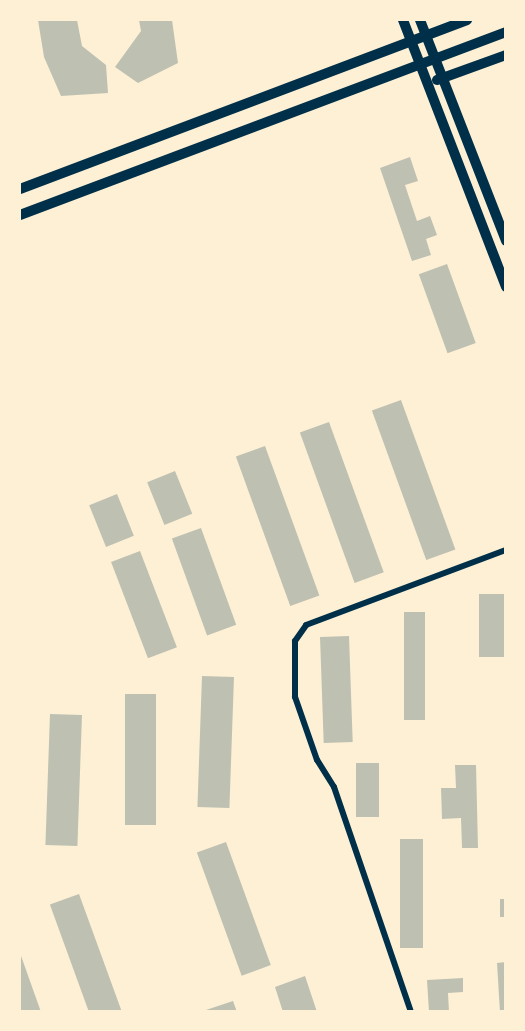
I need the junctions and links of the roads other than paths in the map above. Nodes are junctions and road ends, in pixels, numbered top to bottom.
1 (406, 20) edge
2 (420, 20) edge
3 (467, 20) edge
4 (506, 32) edge
5 (426, 36) junction
6 (412, 42) junction
7 (506, 55) edge
8 (435, 59) junction
9 (421, 64) junction
10 (442, 78) junction
11 (428, 83) junction
12 (20, 189) edge
13 (20, 214) edge
14 (506, 241) edge
15 (506, 287) edge
16 (506, 550) edge
17 (411, 1011) edge

1 - 6 main road
2 - 5 main road
3 - 5 main road
4 - 8 main road
5 - 6 main road
5 - 8 main road
6 - 9 main road
6 - 12 main road
7 - 10 main road
8 - 9 main road
8 - 10 main road
9 - 11 main road
9 - 13 main road
10 - 11 main road
10 - 14 main road
11 - 15 main road
16 - 17 street

